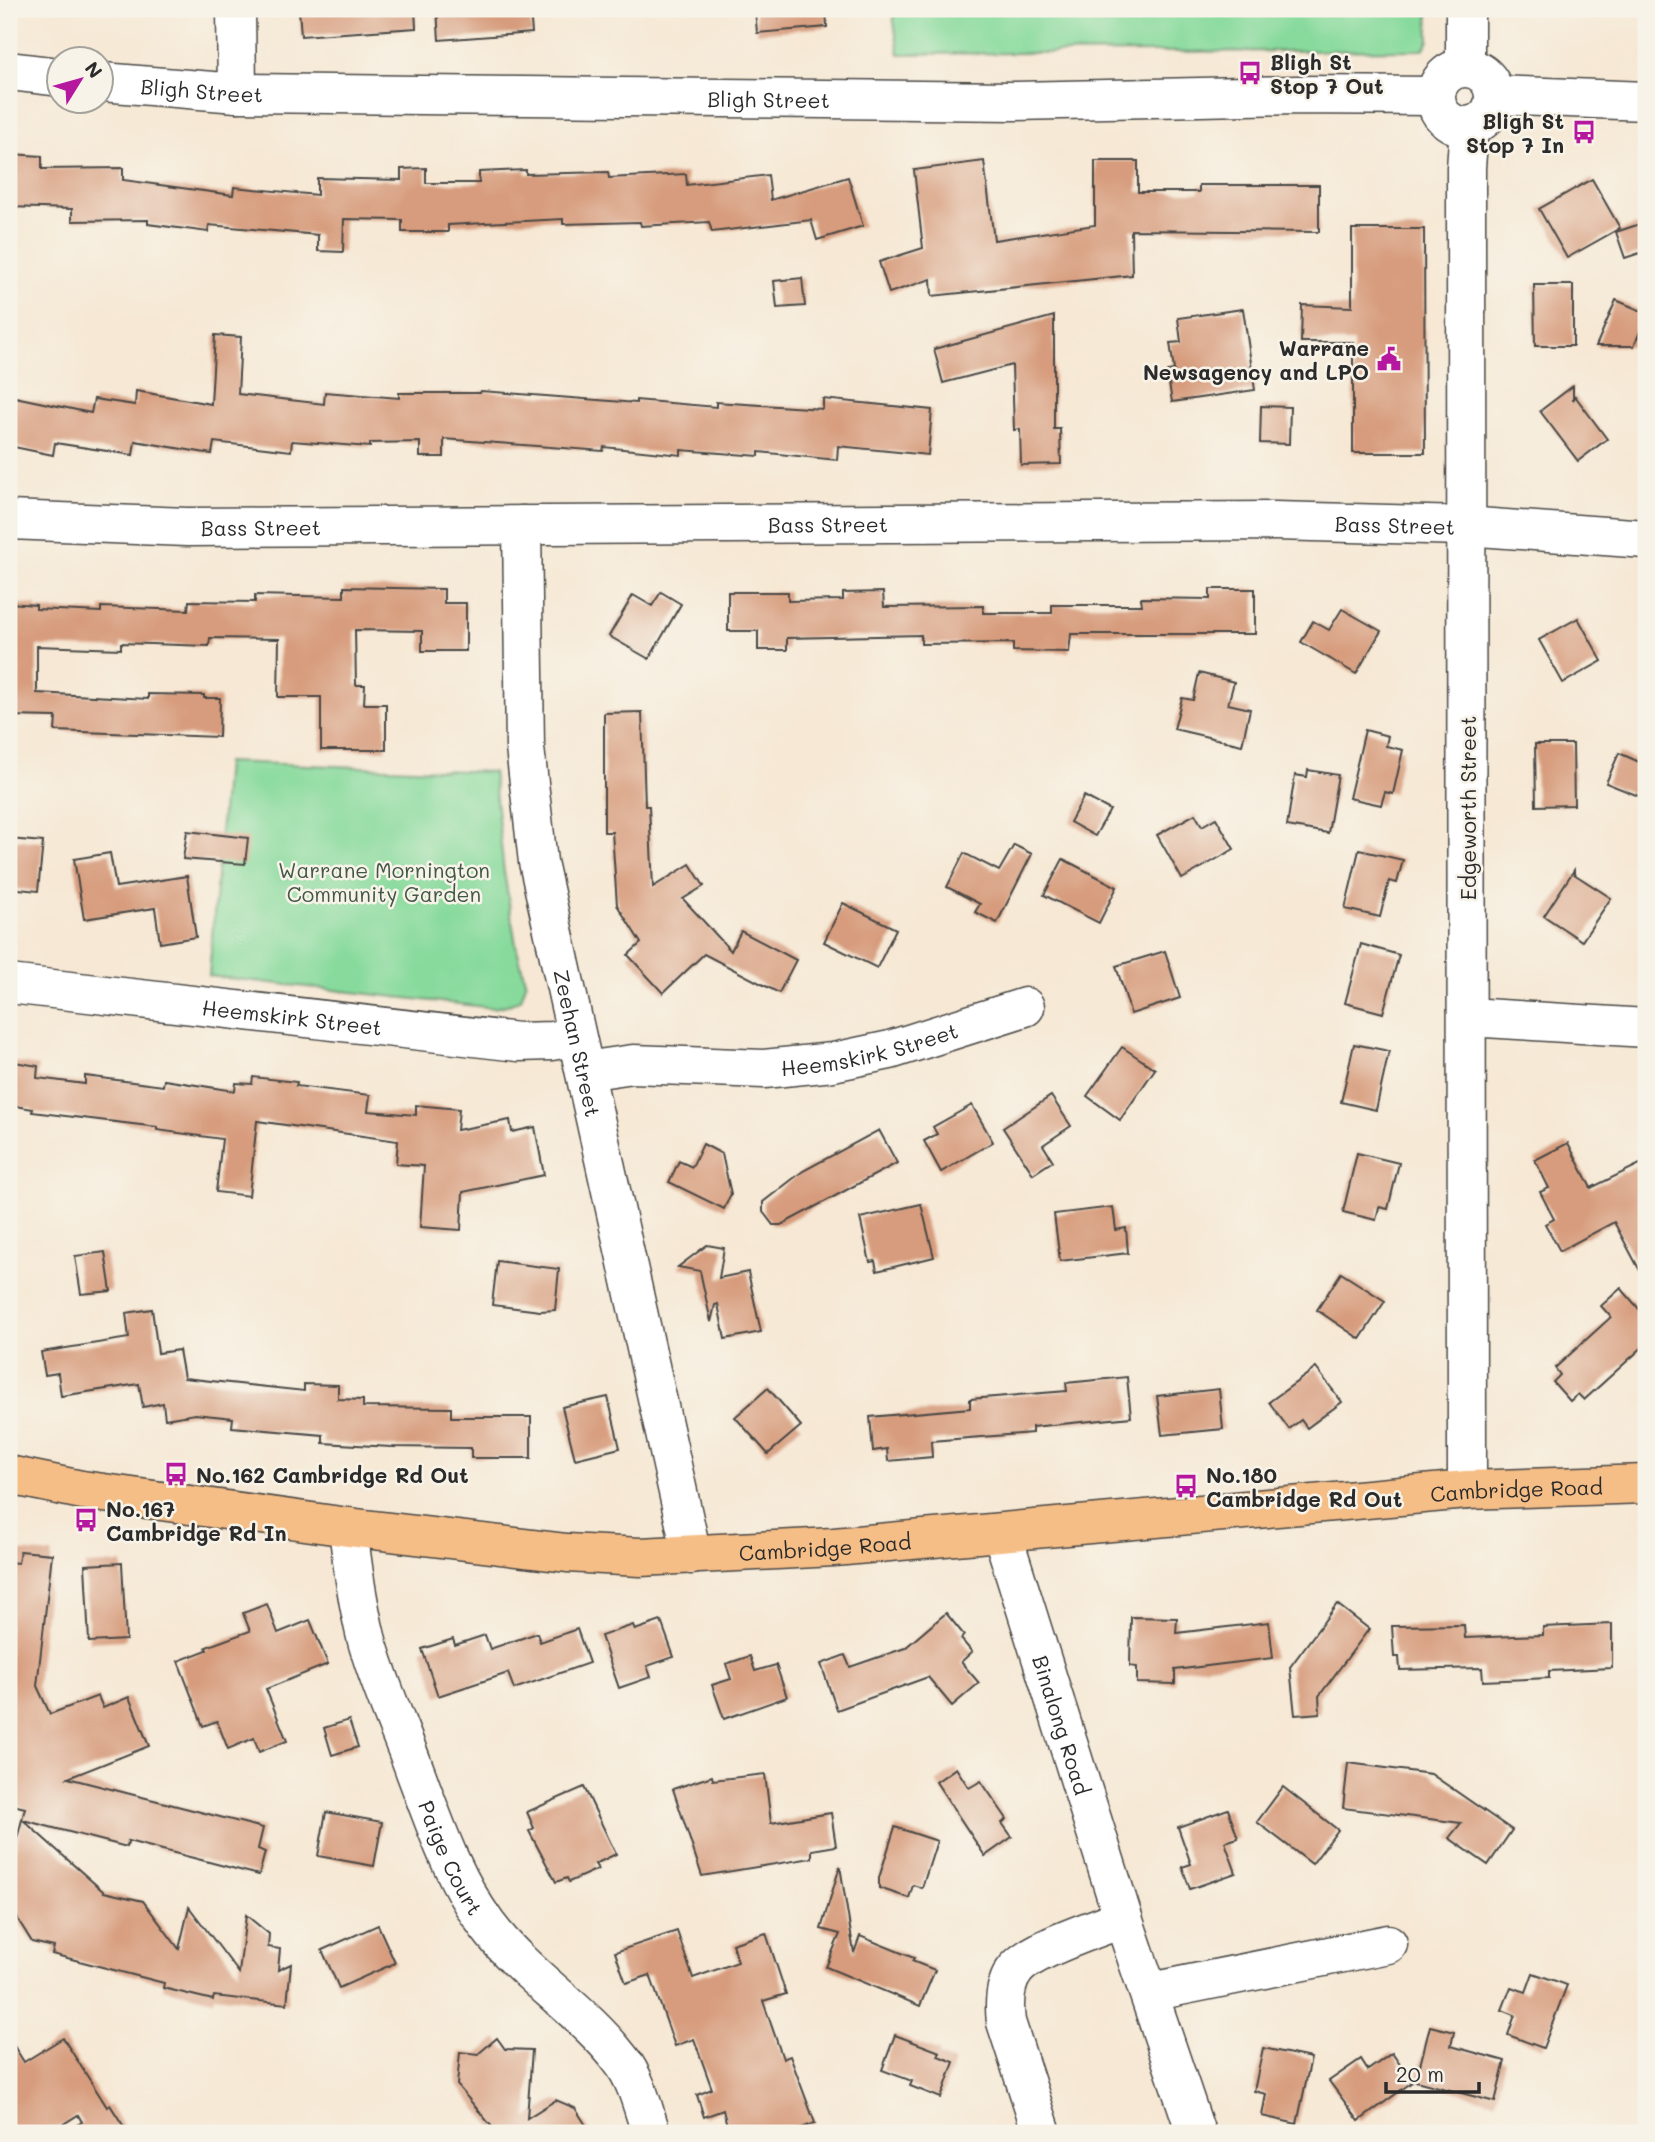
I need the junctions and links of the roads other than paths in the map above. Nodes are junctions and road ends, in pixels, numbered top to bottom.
1 (236, 9) edge
2 (1465, 9) edge
3 (1465, 67) junction
4 (9, 71) edge
5 (46, 75) edge
6 (116, 83) edge
7 (237, 93) junction
8 (1494, 94) junction
9 (1435, 96) junction
10 (1646, 101) edge
11 (1469, 127) junction
12 (9, 520) edge
13 (522, 525) junction
14 (1465, 526) junction
15 (1646, 539) edge
16 (9, 984) edge
17 (1025, 1007) dead end
18 (1468, 1017) junction
19 (1646, 1028) edge
20 (581, 1053) junction
21 (9, 1475) edge
22 (1646, 1484) edge
23 (1466, 1490) junction
24 (348, 1527) junction
25 (1002, 1533) junction
26 (692, 1555) junction
27 (1123, 1918) junction
28 (1388, 1944) dead end
29 (1150, 1992) junction
30 (651, 2133) edge
31 (1042, 2133) edge
32 (1196, 2133) edge

1 - 7 street
2 - 3 street
3 - 8 street
3 - 9 street
4 - 5 street
6 - 7 street, Bligh Street
7 - 9 street, Bligh Street
8 - 10 street
8 - 11 street
9 - 11 street
11 - 14 street, Edgeworth Street
12 - 13 street, Bass Street
13 - 14 street, Bass Street
13 - 20 street, Zeehan Street
14 - 15 street, Bass Street
14 - 18 street, Edgeworth Street
16 - 20 street, Heemskirk Street
17 - 20 street, Heemskirk Street
18 - 19 street
18 - 23 street, Edgeworth Street
20 - 26 street, Zeehan Street
21 - 24 main road, Cambridge Road
22 - 23 main road, Cambridge Road
23 - 25 main road, Cambridge Road
24 - 26 main road, Cambridge Road
24 - 30 street, Paige Court
25 - 26 main road, Cambridge Road
25 - 27 street, Binalong Road
27 - 29 street, Binalong Road
27 - 31 street
28 - 29 street
29 - 32 street, Binalong Road

